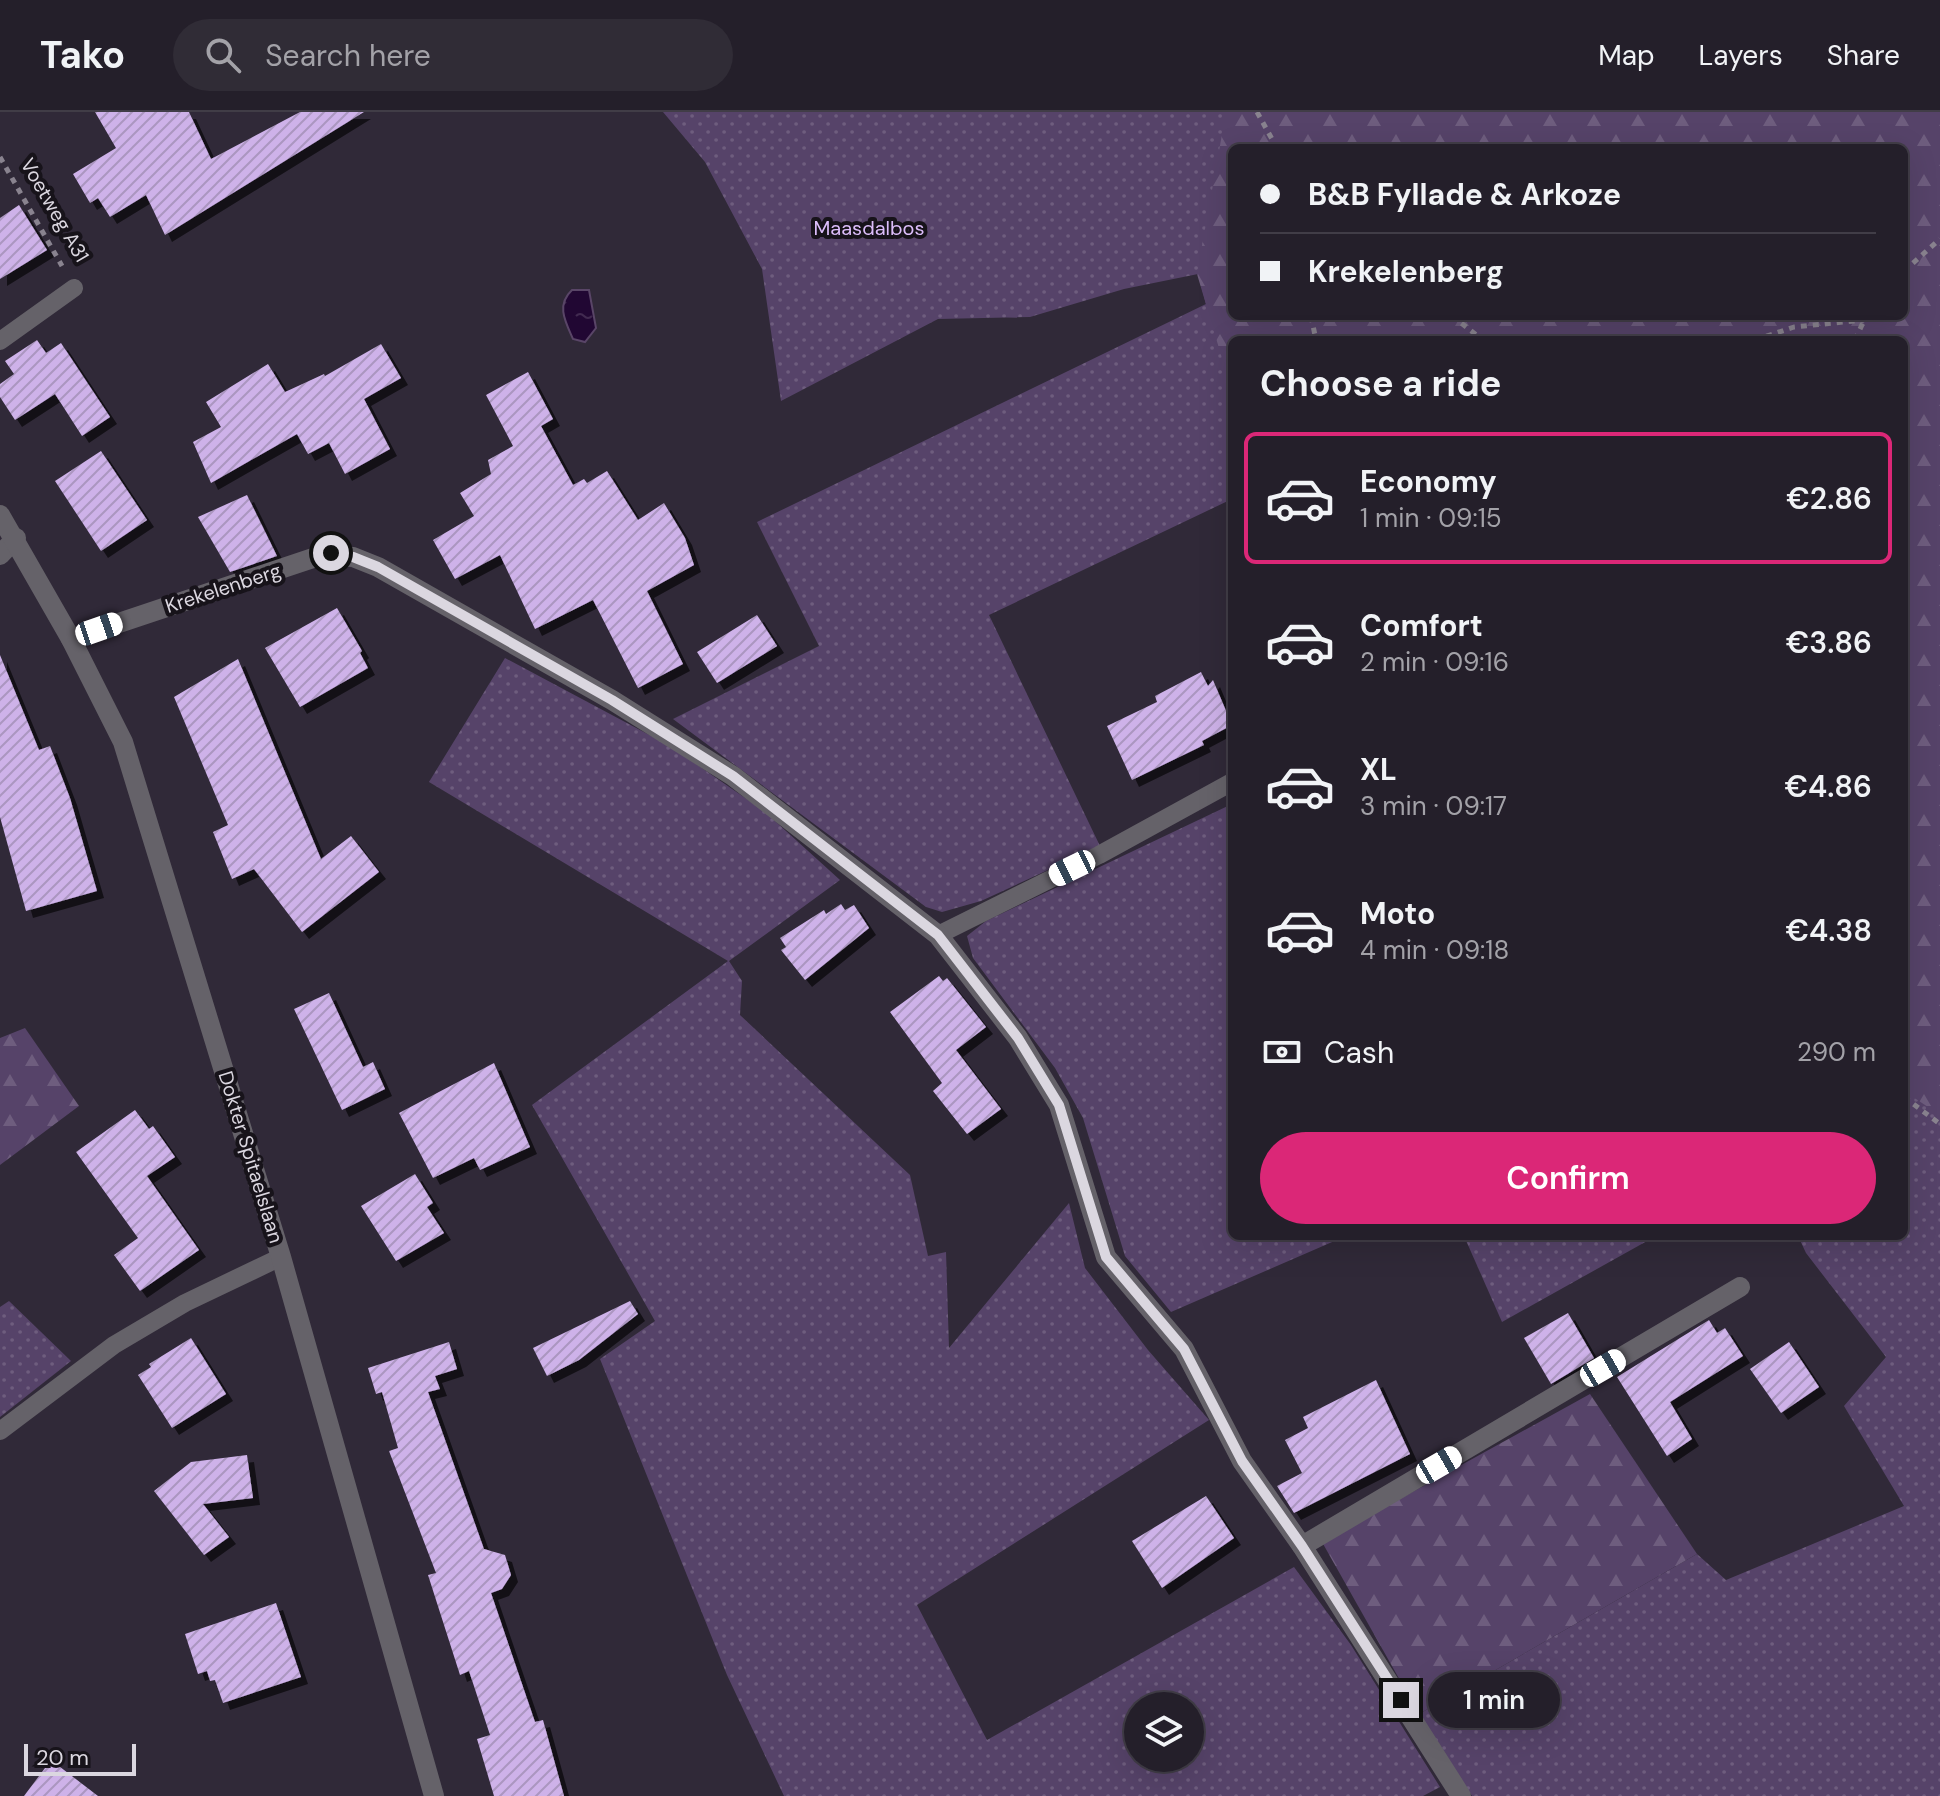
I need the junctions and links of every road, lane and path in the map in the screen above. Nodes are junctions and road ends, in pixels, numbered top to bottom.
1 (1257, 112) edge
2 (1275, 144) edge
3 (0, 157) edge
4 (1940, 239) edge
5 (1908, 267) edge
6 (74, 288) joint
7 (1457, 320) edge
8 (1849, 320) edge
9 (1478, 336) edge
10 (1767, 336) edge
11 (0, 341) edge
12 (0, 515) edge
13 (16, 538) junction
14 (0, 555) edge
15 (71, 639) junction
16 (1228, 784) edge
17 (938, 935) junction
18 (1908, 1100) edge
19 (1940, 1124) edge
20 (281, 1257) junction
21 (1740, 1287) dead end
22 (0, 1431) edge
23 (1302, 1546) junction
24 (434, 1796) edge
25 (1461, 1796) edge

1 - 2 path
3 - 6 path, Voetweg A31
4 - 5 path
6 - 11 lane, Voetweg A31
7 - 9 path
8 - 10 path
12 - 13 street, Dokter Spitaelslaan
13 - 14 street
13 - 15 street, Dokter Spitaelslaan
15 - 17 street, Krekelenberg
15 - 20 street, Dokter Spitaelslaan
16 - 17 lane
17 - 23 street, Krekelenberg
18 - 19 path
20 - 22 lane
20 - 24 street, Dokter Spitaelslaan
21 - 23 street
23 - 25 street, Krekelenberg

